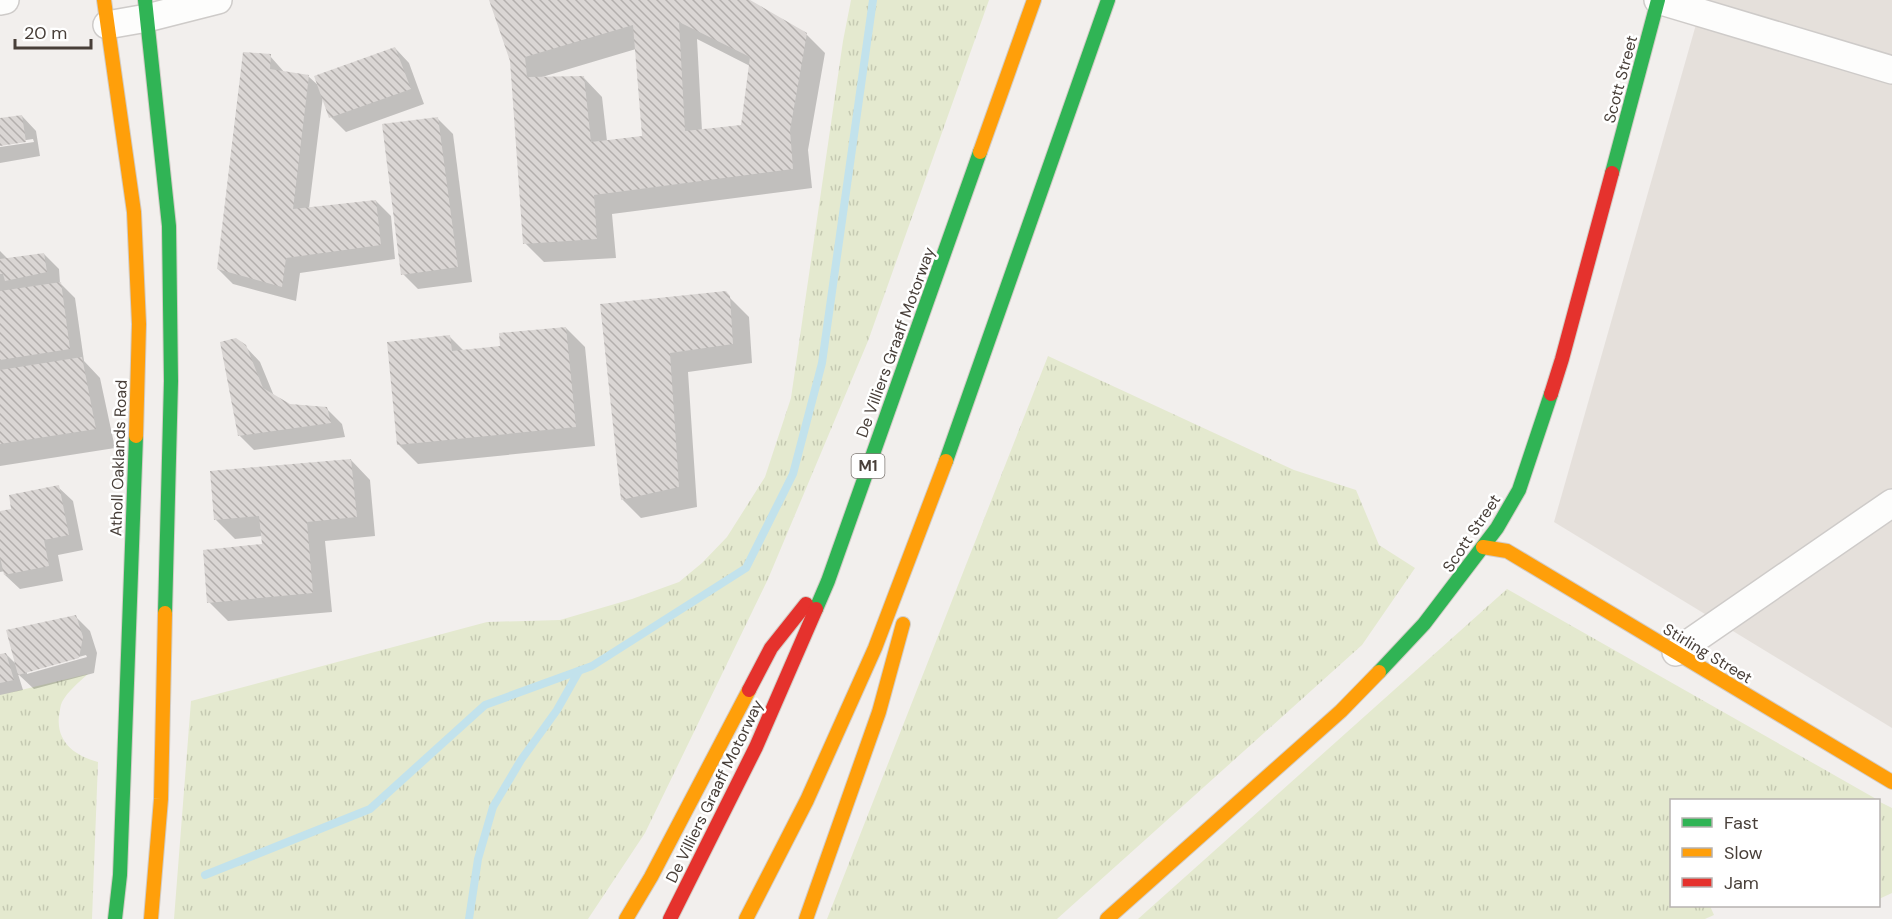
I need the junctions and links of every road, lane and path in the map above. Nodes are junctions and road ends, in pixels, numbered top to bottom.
1 (5, 0) edge
2 (218, 0) edge
3 (1034, 0) edge
4 (1108, 0) edge
5 (1658, 0) edge
6 (0, 1) edge
7 (146, 9) edge
8 (106, 12) edge
9 (1892, 70) edge
10 (931, 502) junction
11 (1892, 503) edge
12 (1497, 528) junction
13 (1483, 547) junction
14 (1507, 551) junction
15 (828, 581) junction
16 (911, 591) dead end
17 (906, 614) dead end
18 (1676, 652) junction
19 (1892, 782) edge
20 (115, 919) edge
21 (151, 919) edge
22 (626, 919) edge
23 (670, 919) edge
24 (746, 919) edge
25 (806, 919) edge
26 (1107, 919) edge

1 - 6 street
2 - 7 street
3 - 15 main road, De Villiers Graaff Motorway / M1
4 - 10 main road
5 - 9 street
5 - 12 main road, Scott Street
7 - 8 street
7 - 21 main road
8 - 20 main road, Atholl Oaklands Road
10 - 16 main road
10 - 24 main road
11 - 18 street
12 - 13 main road, Scott Street
12 - 14 main road
13 - 14 main road, Stirling Street
13 - 26 main road, Scott Street
14 - 18 main road, Stirling Street
15 - 22 main road
15 - 23 main road, De Villiers Graaff Motorway / M1
17 - 25 main road
18 - 19 main road, Stirling Street

